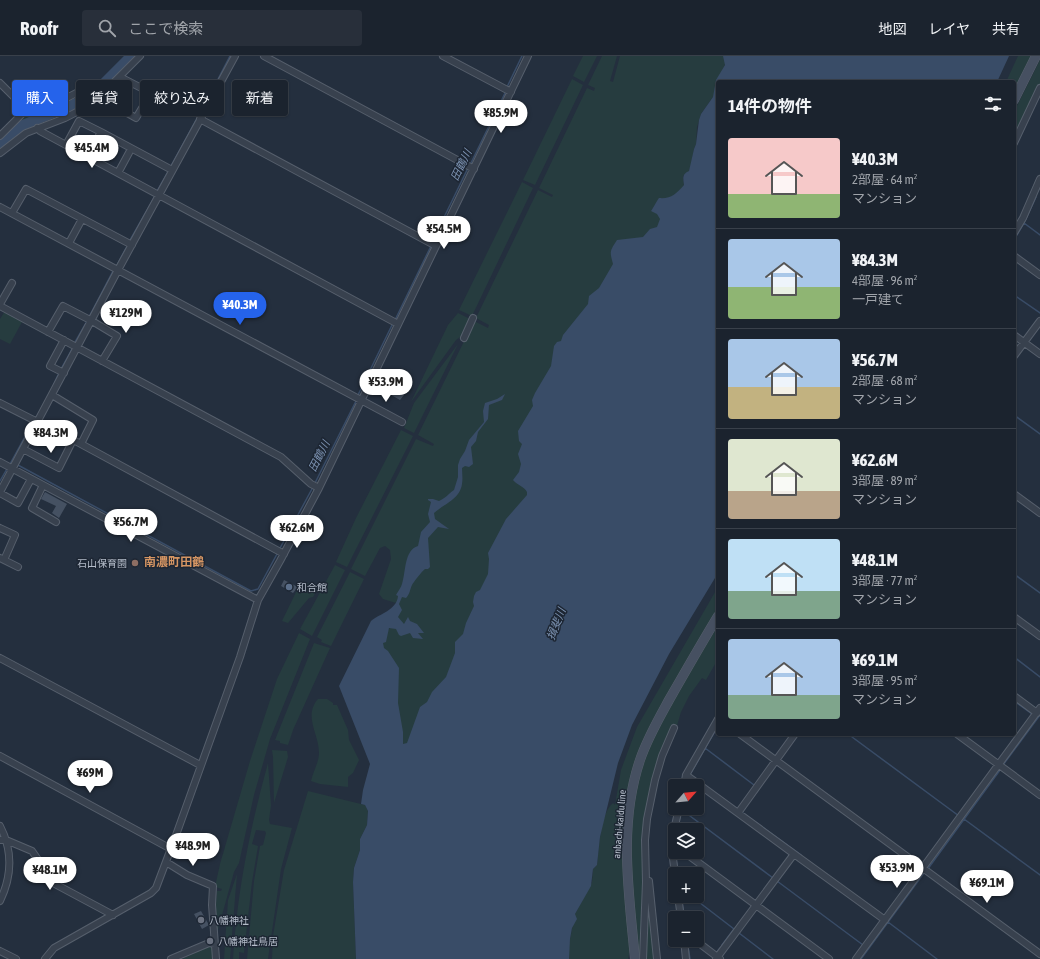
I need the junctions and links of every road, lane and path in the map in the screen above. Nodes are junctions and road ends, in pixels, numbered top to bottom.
1 (140, 56) edge
2 (235, 56) edge
3 (264, 56) edge
4 (442, 56) edge
5 (528, 56) edge
6 (1036, 56) edge
7 (123, 79) junction
8 (0, 84) edge
9 (1040, 88) edge
10 (5, 89) junction
11 (511, 91) junction
12 (0, 95) edge
13 (12, 96) edge
14 (1016, 96) edge
15 (19, 116) edge
16 (200, 119) junction
17 (37, 128) junction
18 (101, 132) junction
19 (0, 136) edge
20 (1016, 139) edge
21 (66, 145) junction
22 (131, 148) junction
23 (0, 153) edge
24 (88, 156) junction
25 (473, 169) junction
26 (172, 170) junction
27 (118, 173) junction
28 (1040, 179) edge
29 (1034, 192) junction
30 (159, 195) junction
31 (1040, 196) edge
32 (0, 207) edge
33 (12, 213) junction
34 (82, 219) junction
35 (1016, 230) edge
36 (69, 243) junction
37 (433, 244) junction
38 (132, 245) junction
39 (1016, 257) edge
40 (118, 270) junction
41 (1040, 275) edge
42 (12, 283) dead end
43 (0, 305) edge
44 (473, 318) dead end
45 (92, 321) junction
46 (1040, 321) edge
47 (398, 323) junction
48 (48, 332) junction
49 (1016, 336) edge
50 (464, 338) dead end
51 (64, 340) junction
52 (1024, 342) junction
53 (78, 348) junction
54 (1016, 353) edge
55 (1040, 354) edge
56 (102, 361) junction
57 (64, 373) junction
58 (52, 396) junction
59 (358, 399) junction
60 (0, 403) edge
61 (402, 422) dead end
62 (38, 423) junction
63 (73, 440) junction
64 (81, 444) junction
65 (23, 449) junction
66 (8, 466) edge
67 (31, 479) junction
68 (42, 485) junction
69 (316, 487) junction
70 (0, 493) edge
71 (1016, 495) edge
72 (1040, 513) edge
73 (56, 522) dead end
74 (0, 528) edge
75 (281, 552) junction
76 (2, 559) edge
77 (18, 567) dead end
78 (258, 600) junction
79 (1016, 618) edge
80 (716, 619) edge
81 (1040, 636) edge
82 (0, 658) edge
83 (1016, 697) edge
84 (1038, 711) edge
85 (716, 722) edge
86 (674, 728) dead end
87 (743, 736) edge
88 (794, 736) edge
89 (960, 736) edge
90 (0, 756) edge
91 (776, 761) junction
92 (200, 765) junction
93 (999, 765) junction
94 (686, 775) junction
95 (685, 779) edge
96 (1040, 795) edge
97 (738, 812) junction
98 (0, 826) edge
99 (3, 840) edge
100 (170, 851) dead end
101 (794, 854) junction
102 (694, 859) edge
103 (166, 862) junction
104 (645, 869) junction
105 (923, 869) junction
106 (0, 901) edge
107 (756, 905) junction
108 (113, 915) junction
109 (885, 920) junction
110 (216, 944) junction
111 (685, 947) edge
112 (704, 947) edge
113 (0, 951) edge
114 (1040, 954) edge
115 (718, 958) edge
116 (16, 959) edge
117 (45, 959) edge
118 (171, 959) edge
119 (216, 959) edge
120 (635, 959) edge
121 (643, 959) edge
122 (657, 959) edge
123 (686, 959) edge
124 (829, 959) edge
125 (856, 959) edge

1 - 7 street
2 - 16 street
3 - 25 street
4 - 11 street
5 - 11 street
6 - 14 main road
7 - 7 street
7 - 17 street
8 - 10 street
9 - 20 street
10 - 12 street
10 - 13 street
11 - 25 street
15 - 19 street
16 - 26 street
16 - 37 street
17 - 21 street
17 - 23 street
18 - 21 street
18 - 22 street
18 - 24 street
21 - 24 street
22 - 26 street
22 - 27 street
24 - 27 street
25 - 37 street
26 - 30 street
27 - 30 street
28 - 29 street
29 - 31 street
29 - 35 street
30 - 38 street
30 - 47 street
32 - 33 street
33 - 34 street
33 - 36 street
34 - 36 street
34 - 38 street
36 - 40 street
37 - 47 street
38 - 40 street
39 - 41 street
40 - 45 street
40 - 59 street
42 - 43 street
43 - 48 street
44 - 50 street
45 - 48 street
45 - 53 street
45 - 56 street
46 - 52 street
47 - 59 street
48 - 51 street
49 - 52 street
51 - 53 street
51 - 57 street
52 - 54 street
52 - 55 street
53 - 56 street
53 - 57 street
56 - 69 street
57 - 58 street
58 - 62 street
58 - 64 street
59 - 61 street
59 - 69 street
60 - 62 street
62 - 63 street
62 - 65 street
63 - 64 street
63 - 65 street
64 - 75 street
65 - 66 street
66 - 67 street
66 - 70 street
67 - 68 street
67 - 70 street
68 - 73 street
68 - 78 street
69 - 75 street
71 - 72 street
74 - 76 street
75 - 78 street
76 - 77 street
78 - 92 street
79 - 81 street
80 - 120 main road, anbachi-kaidu line
82 - 92 street
83 - 84 street
84 - 93 street
85 - 94 street
86 - 104 street
87 - 91 street
88 - 91 street
89 - 93 street
90 - 92 street
91 - 97 street
91 - 105 street
93 - 96 street
93 - 105 street
94 - 95 street
94 - 97 street
97 - 101 street
98 - 99 street
99 - 106 street
99 - 108 street
100 - 103 street
101 - 107 street
101 - 109 street
102 - 107 street
103 - 108 street
103 - 110 street
104 - 121 street
104 - 122 street
105 - 109 street
105 - 114 street
107 - 115 street
107 - 124 street
108 - 117 street
109 - 125 street
110 - 118 street
110 - 119 street
111 - 123 street
112 - 115 street
113 - 116 street

